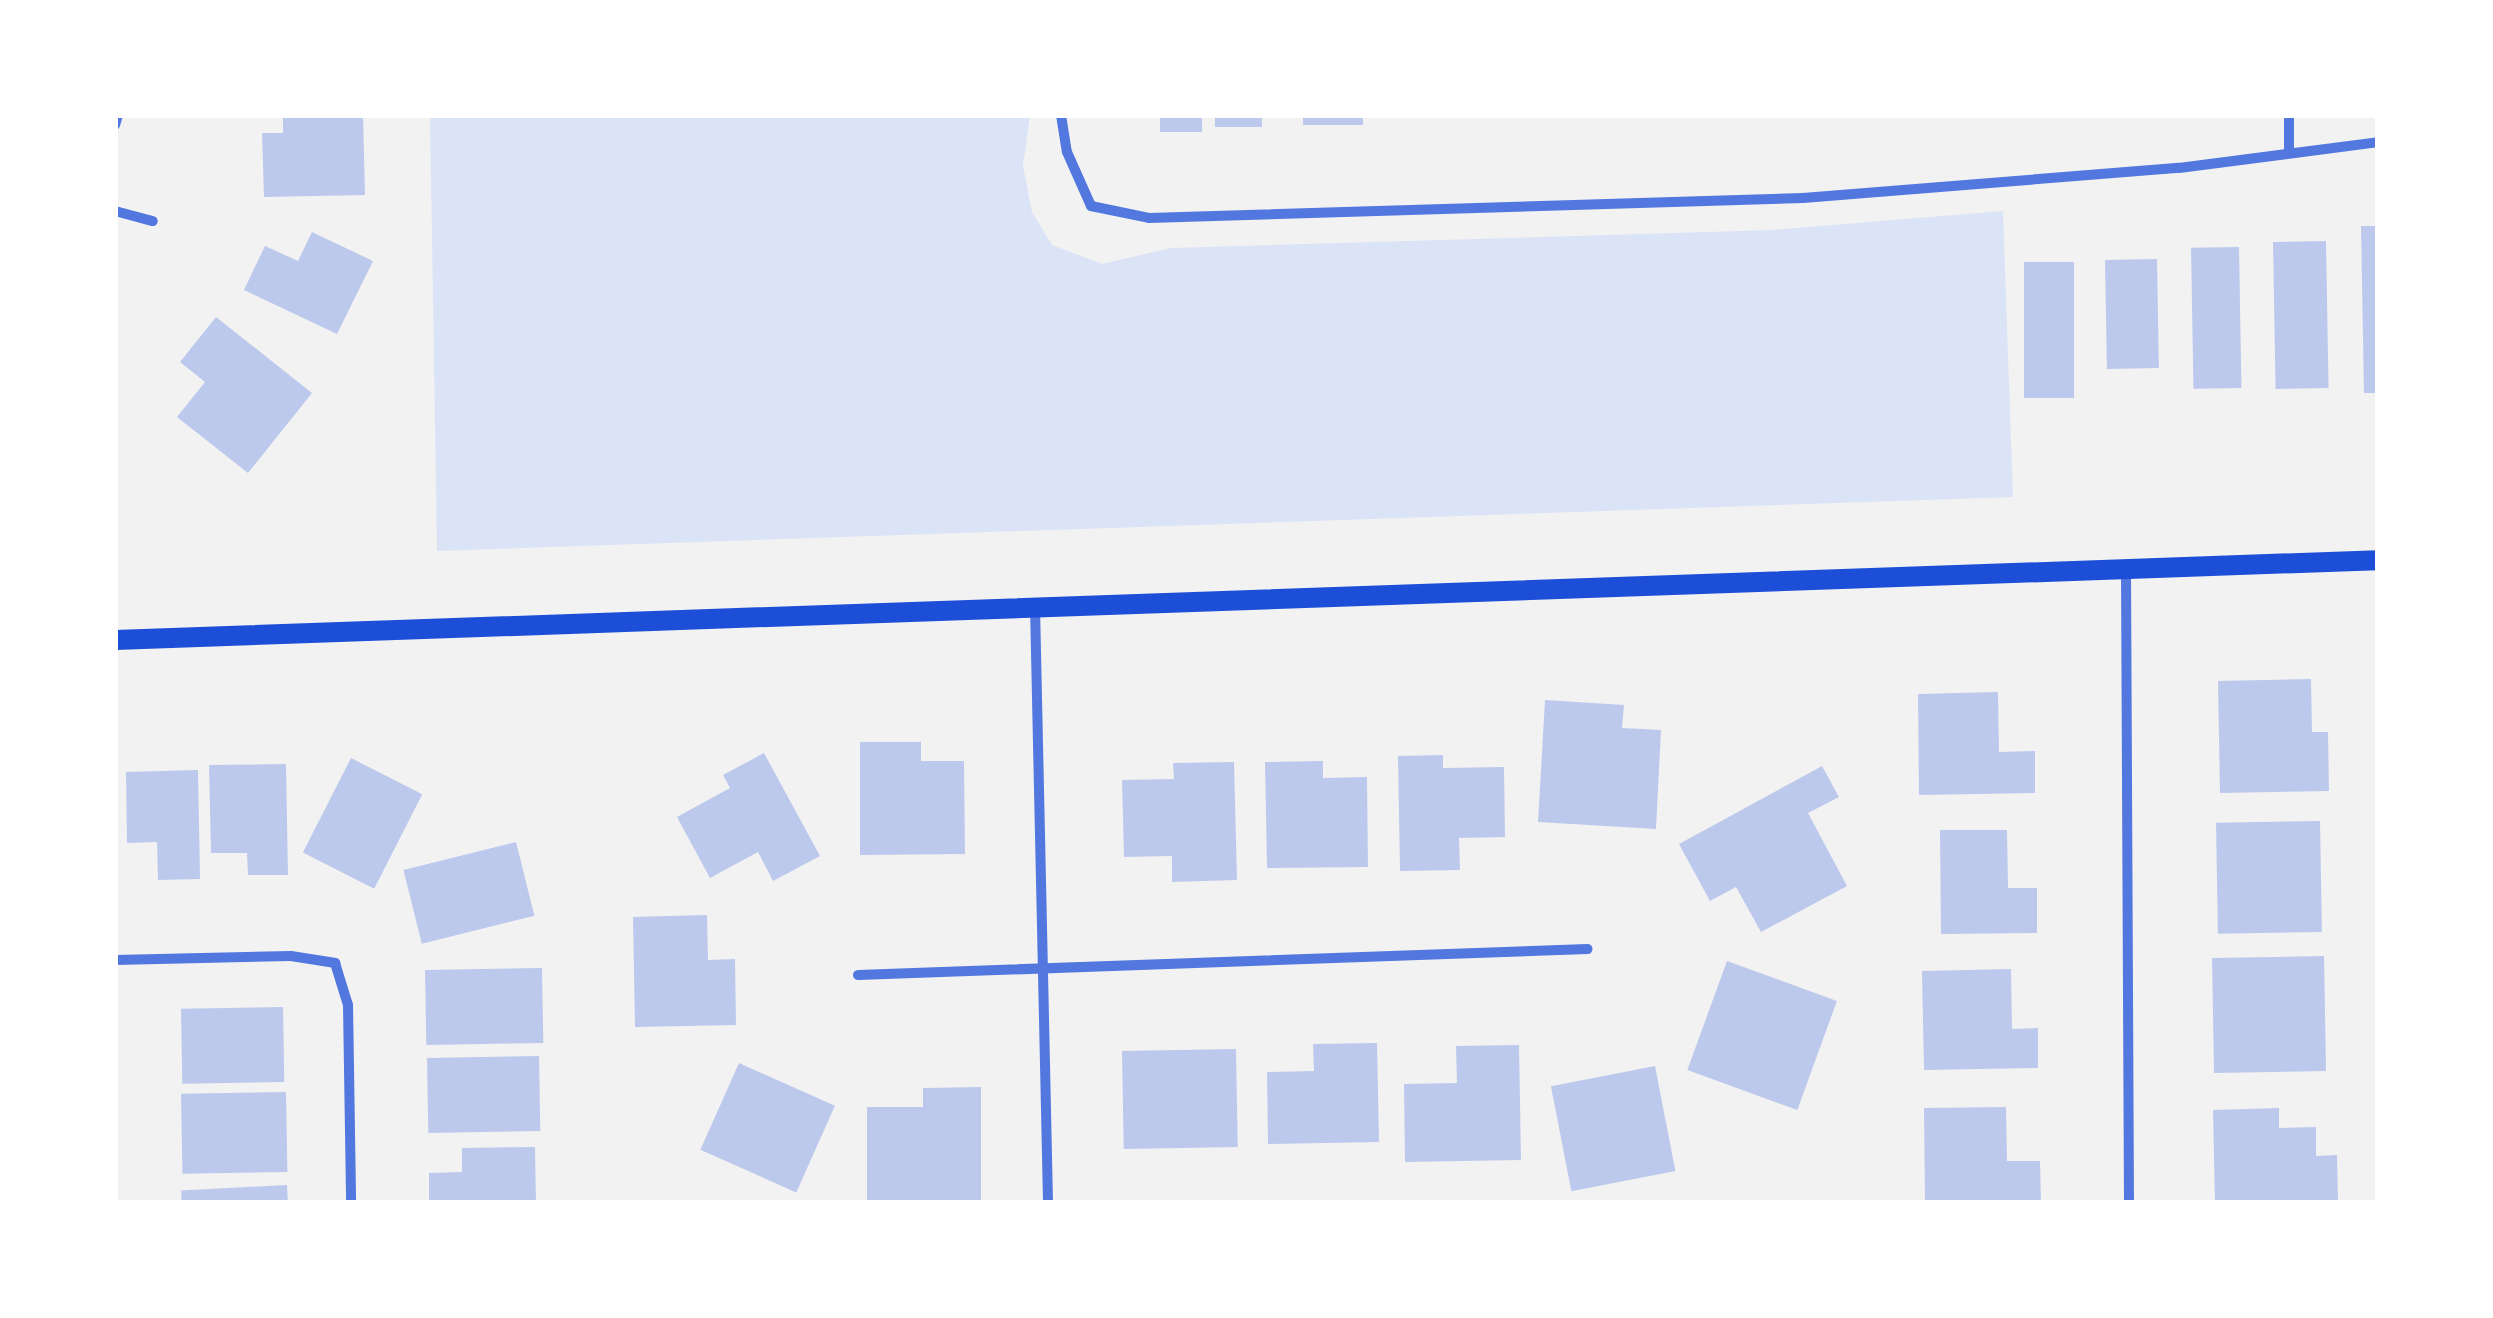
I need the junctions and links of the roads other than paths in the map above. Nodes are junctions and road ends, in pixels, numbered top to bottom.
1 (118, 115) edge
2 (1061, 115) edge
3 (2289, 115) edge
4 (115, 125) edge
5 (2378, 142) edge
6 (2289, 150) junction
7 (115, 210) edge
8 (152, 222) dead end
9 (2378, 560) edge
10 (2126, 569) junction
11 (1035, 606) junction
12 (115, 640) edge
13 (1588, 949) dead end
14 (115, 960) edge
15 (1044, 968) junction
16 (858, 975) dead end
17 (351, 1203) edge
18 (1048, 1203) edge
19 (2130, 1203) edge

1 - 4 street
2 - 6 street
3 - 6 street
5 - 6 street
7 - 8 street
9 - 10 main road
10 - 11 main road
10 - 19 street
11 - 12 main road
11 - 15 street
13 - 15 street
14 - 17 street
15 - 16 street
15 - 18 street

